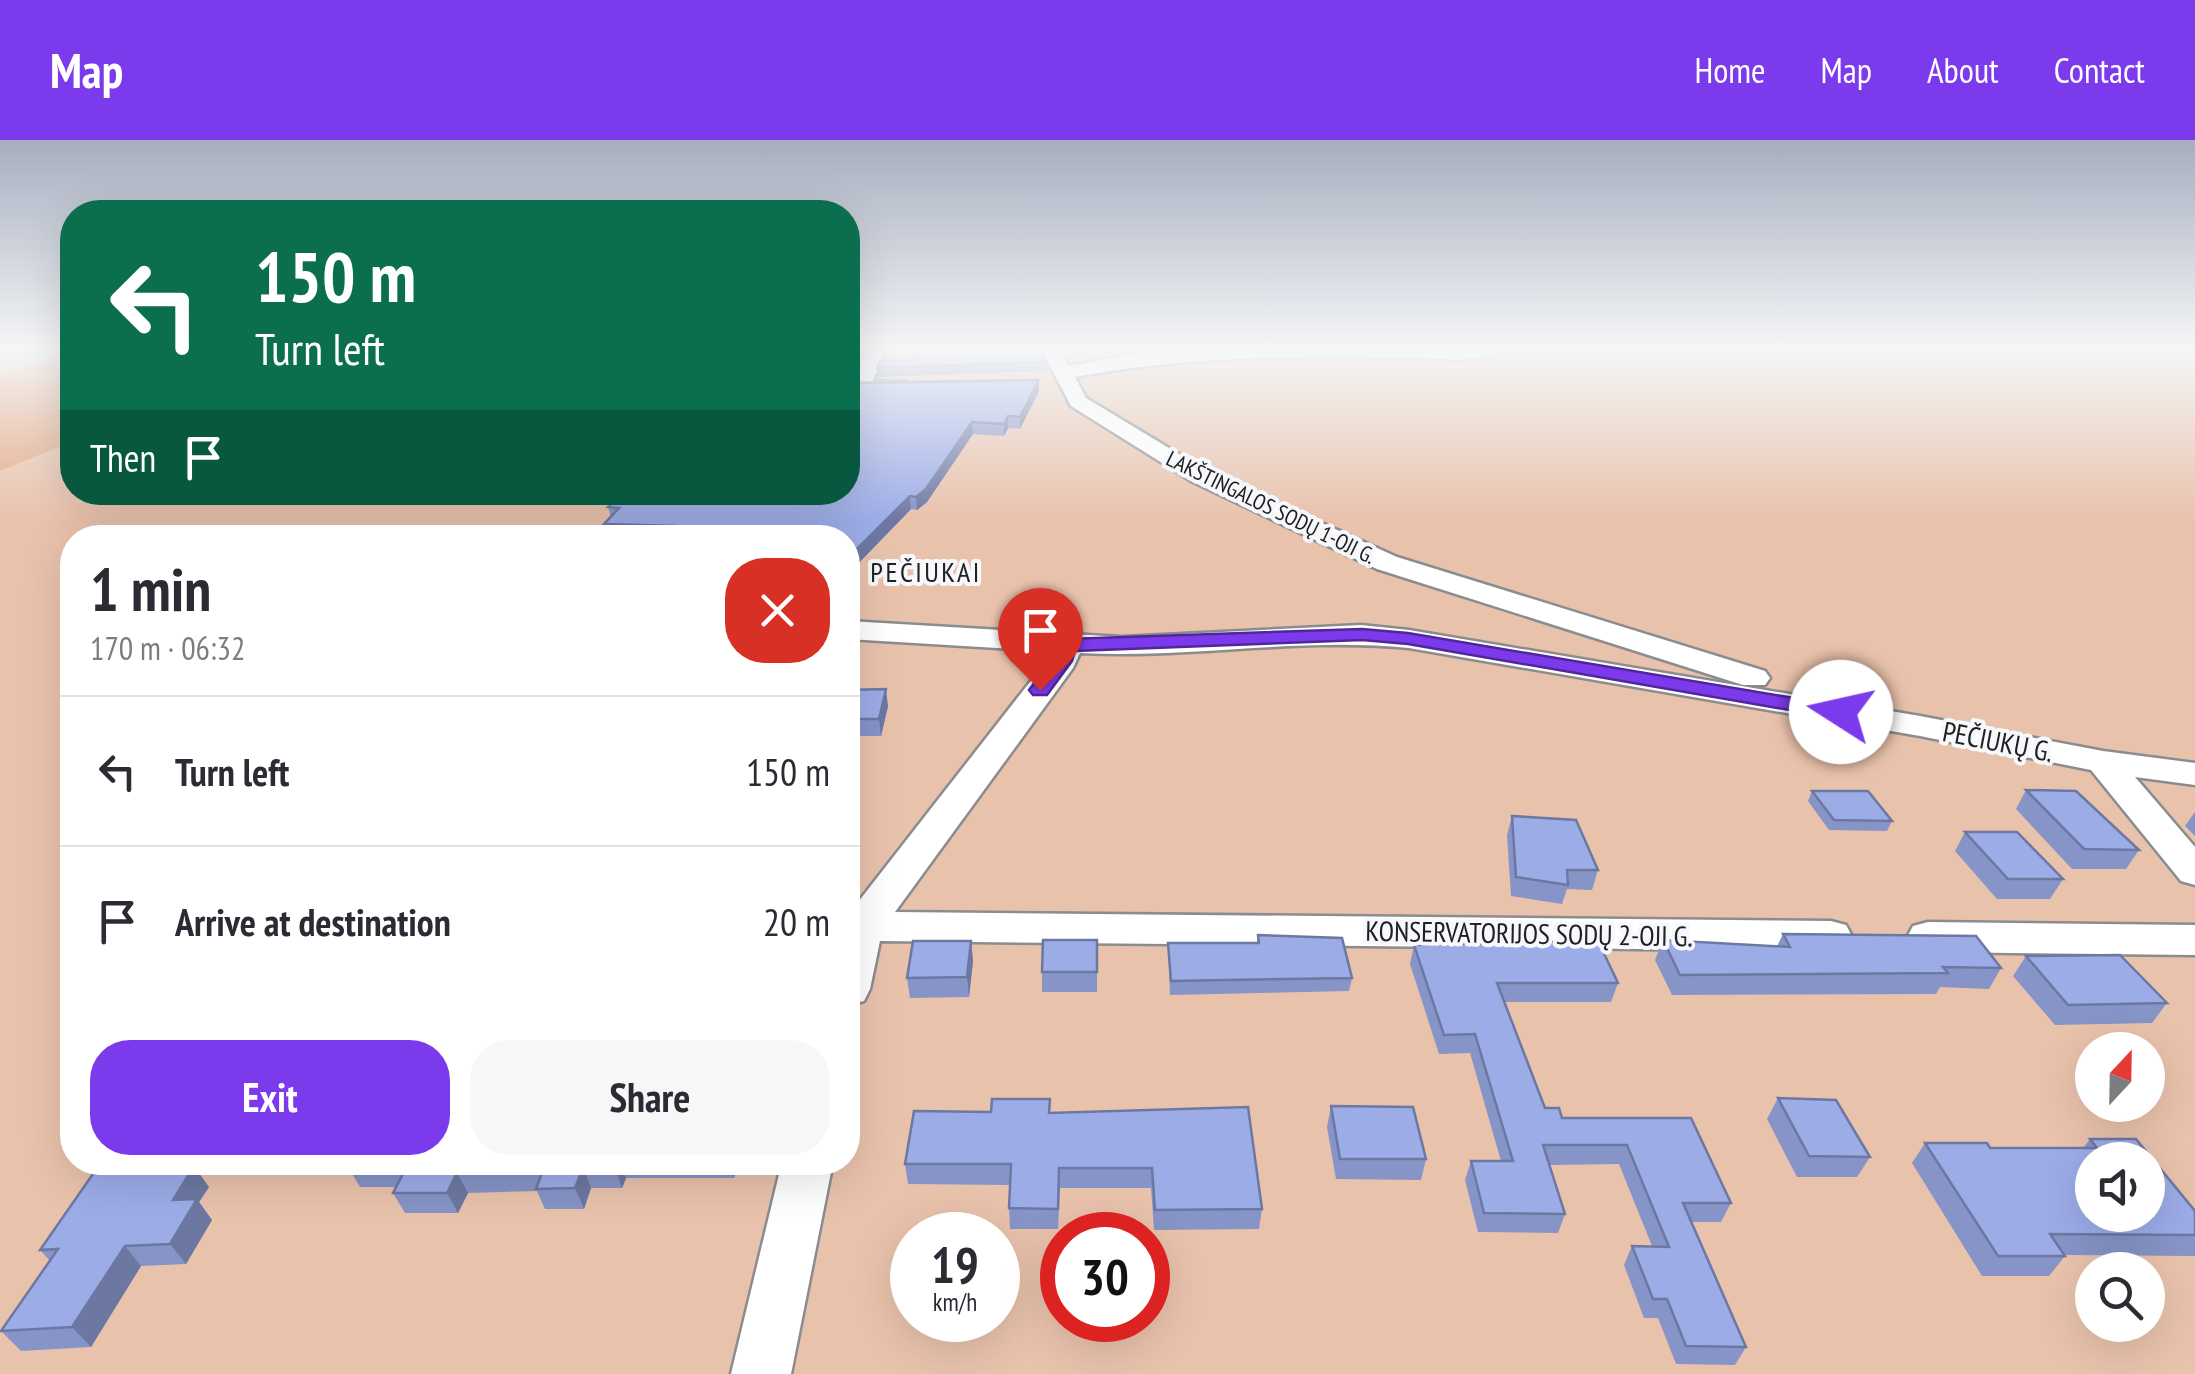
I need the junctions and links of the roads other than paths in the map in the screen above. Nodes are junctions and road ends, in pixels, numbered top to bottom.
1 (1084, 407) edge
2 (860, 631) edge
3 (1066, 645) junction
4 (1920, 726) junction
5 (2103, 762) junction
6 (2195, 774) edge
7 (2195, 872) edge
8 (2195, 940) edge
9 (860, 943) edge
10 (860, 953) edge
11 (805, 1175) edge
12 (761, 1374) edge

1 - 4 street, LAKŠTINGALOS SODŲ 1-OJI G.
2 - 3 street, PEČIUKŲ G.
3 - 4 street, PEČIUKŲ G.
3 - 9 street
4 - 5 street, PEČIUKŲ G.
5 - 6 street, PEČIUKŲ G.
5 - 7 street
8 - 10 street, KONSERVATORIJOS SODŲ 2-OJI G.
11 - 12 street

